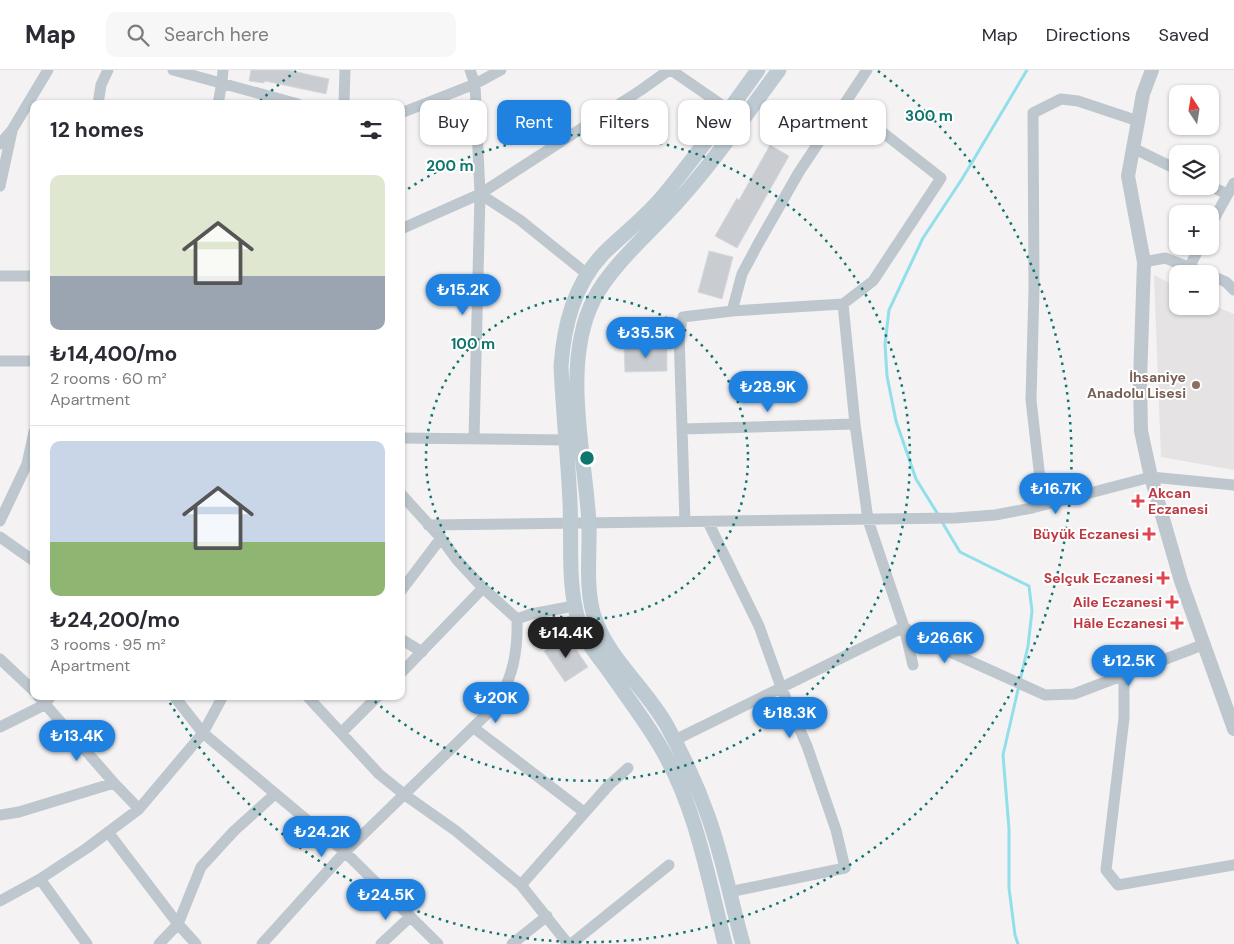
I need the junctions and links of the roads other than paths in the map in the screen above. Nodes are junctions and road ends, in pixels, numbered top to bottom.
1 (48, 70) edge
2 (108, 70) edge
3 (173, 70) edge
4 (223, 70) edge
5 (345, 70) edge
6 (470, 70) edge
7 (501, 70) edge
8 (670, 70) edge
9 (758, 70) edge
10 (779, 70) edge
11 (867, 70) edge
12 (1152, 70) edge
13 (222, 82) junction
14 (475, 84) junction
15 (99, 100) edge
16 (219, 100) edge
17 (284, 100) edge
18 (344, 100) edge
19 (715, 100) edge
20 (737, 100) edge
21 (847, 100) edge
22 (405, 111) edge
23 (1138, 122) junction
24 (12, 130) junction
25 (886, 135) edge
26 (0, 144) edge
27 (703, 145) edge
28 (817, 145) edge
29 (1133, 148) junction
30 (1169, 166) edge
31 (1234, 183) edge
32 (0, 186) edge
33 (1219, 190) edge
34 (480, 194) junction
35 (1226, 194) junction
36 (1219, 208) edge
37 (405, 227) edge
38 (1144, 262) junction
39 (1187, 265) edge
40 (587, 274) junction
41 (0, 276) edge
42 (30, 276) edge
43 (1219, 279) edge
44 (1234, 290) edge
45 (843, 304) junction
46 (732, 311) junction
47 (0, 361) edge
48 (30, 361) edge
49 (855, 424) junction
50 (682, 429) junction
51 (405, 438) edge
52 (474, 439) junction
53 (565, 440) junction
54 (30, 465) edge
55 (1151, 477) junction
56 (1234, 485) edge
57 (405, 499) edge
58 (1043, 505) junction
59 (868, 520) junction
60 (0, 521) edge
61 (685, 522) junction
62 (708, 522) junction
63 (571, 523) junction
64 (589, 524) junction
65 (428, 526) junction
66 (0, 537) edge
67 (441, 538) junction
68 (30, 558) edge
69 (405, 586) edge
70 (483, 588) junction
71 (574, 606) junction
72 (517, 619) junction
73 (904, 627) junction
74 (405, 641) edge
75 (1205, 644) junction
76 (422, 652) junction
77 (0, 659) edge
78 (913, 665) dead end
79 (405, 669) edge
80 (1124, 675) junction
81 (30, 687) edge
82 (782, 687) junction
83 (42, 700) edge
84 (45, 700) edge
85 (177, 700) edge
86 (221, 700) edge
87 (311, 700) edge
88 (374, 700) edge
89 (0, 727) edge
90 (474, 728) junction
91 (1234, 729) edge
92 (203, 733) junction
93 (341, 733) junction
94 (674, 740) junction
95 (628, 768) dead end
96 (114, 783) junction
97 (275, 794) junction
98 (405, 795) junction
99 (139, 809) junction
100 (584, 812) junction
101 (0, 815) edge
102 (108, 832) junction
103 (345, 852) junction
104 (669, 865) dead end
105 (1234, 865) edge
106 (40, 879) junction
107 (521, 885) junction
108 (729, 892) junction
109 (0, 901) edge
110 (547, 916) junction
111 (410, 917) junction
112 (178, 924) junction
113 (87, 944) edge
114 (159, 944) edge
115 (196, 944) edge
116 (262, 944) edge
117 (381, 944) edge
118 (438, 944) edge
119 (512, 944) edge
120 (570, 944) edge
121 (725, 944) edge
122 (743, 944) edge

1 - 24 street
2 - 15 street
3 - 13 street
4 - 13 street
5 - 18 street
6 - 14 street
7 - 14 street
8 - 19 street
8 - 34 street
9 - 20 main road
10 - 64 main road
11 - 21 street
12 - 23 street
13 - 16 street
13 - 17 street
14 - 22 street
14 - 34 street
23 - 29 street
23 - 58 street
24 - 26 street
24 - 32 street
25 - 45 street
27 - 40 main road
28 - 46 street
29 - 30 street
29 - 38 street
31 - 35 street
33 - 35 street
34 - 37 street
34 - 40 street
34 - 52 street
35 - 36 street
38 - 39 street
38 - 55 street
40 - 53 main road
41 - 42 street
43 - 44 street
45 - 46 street
45 - 49 street
46 - 50 street
47 - 48 street
49 - 50 street
49 - 59 street
50 - 61 street
51 - 52 street
52 - 53 street
53 - 63 main road
54 - 60 street
55 - 56 street
55 - 58 street
55 - 75 street
57 - 65 street
58 - 59 street
59 - 62 street
59 - 73 street
61 - 62 street
61 - 64 street
62 - 82 street
63 - 64 street
63 - 65 street
63 - 71 main road
64 - 94 main road
65 - 67 street
66 - 68 street
67 - 69 street
67 - 70 street
70 - 72 street
70 - 76 street
71 - 72 street
71 - 121 main road
72 - 90 street
73 - 78 street
73 - 80 street
73 - 82 street
74 - 76 street
75 - 80 street
75 - 91 street
76 - 79 street
77 - 81 street
80 - 105 street
82 - 94 street
82 - 108 street
83 - 89 street
84 - 96 street
85 - 92 street
86 - 92 street
87 - 93 street
88 - 93 street
90 - 98 street
90 - 100 street
92 - 97 street
92 - 99 street
93 - 98 street
94 - 108 main road
95 - 100 street
96 - 99 street
96 - 101 street
97 - 103 street
97 - 112 street
98 - 103 street
98 - 107 street
99 - 102 street
100 - 107 street
102 - 106 street
102 - 112 street
103 - 111 street
103 - 116 street
104 - 120 street
106 - 109 street
106 - 113 street
107 - 110 street
108 - 122 main road
110 - 119 street
110 - 120 street
111 - 117 street
111 - 118 street
112 - 114 street
112 - 115 street

